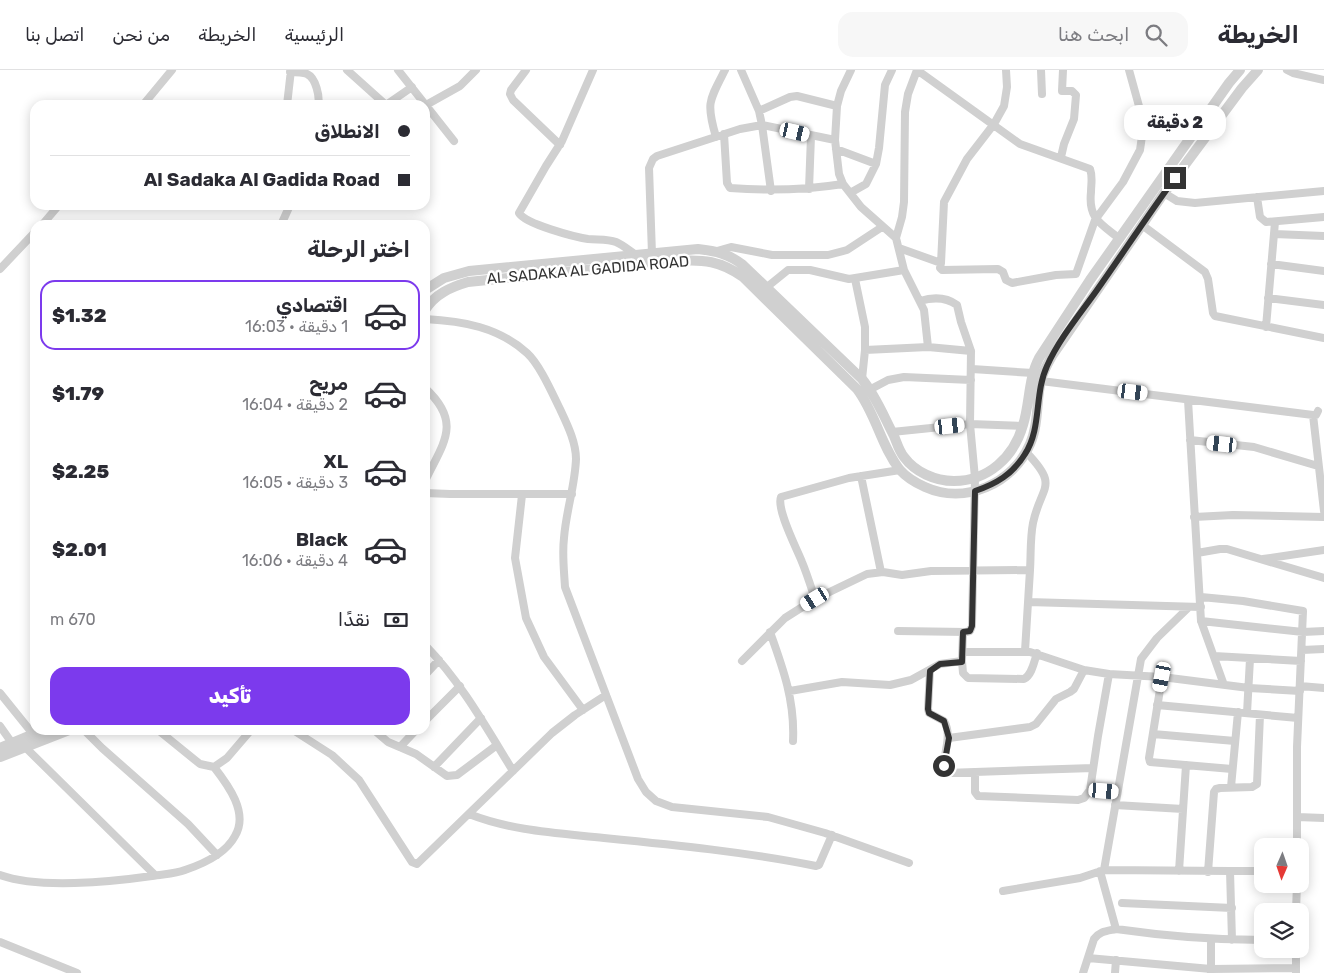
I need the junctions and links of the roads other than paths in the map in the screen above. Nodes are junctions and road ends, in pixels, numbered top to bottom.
1 (172, 70) edge
2 (347, 70) edge
3 (398, 70) edge
4 (476, 70) edge
5 (526, 70) edge
6 (593, 70) edge
7 (725, 70) edge
8 (741, 70) edge
9 (851, 70) edge
10 (892, 70) edge
11 (1006, 70) edge
12 (1041, 70) edge
13 (1063, 70) edge
14 (1129, 70) edge
15 (1240, 70) edge
16 (1258, 70) edge
17 (1287, 70) edge
18 (290, 71) edge
19 (1324, 80) edge
20 (412, 87) junction
21 (1042, 94) dead end
22 (147, 100) edge
23 (287, 100) edge
24 (319, 100) edge
25 (380, 100) edge
26 (393, 100) edge
27 (422, 100) edge
28 (430, 103) edge
29 (837, 106) junction
30 (430, 110) edge
31 (759, 111) junction
32 (762, 124) junction
33 (994, 124) junction
34 (720, 136) junction
35 (811, 136) junction
36 (835, 140) junction
37 (454, 141) dead end
38 (560, 145) junction
39 (836, 149) junction
40 (1061, 157) junction
41 (876, 164) junction
42 (843, 184) junction
43 (809, 189) junction
44 (771, 191) junction
45 (1324, 191) edge
46 (850, 193) junction
47 (1164, 193) junction
48 (1257, 197) junction
49 (55, 210) edge
50 (1324, 217) edge
51 (46, 220) edge
52 (1096, 220) junction
53 (1275, 222) junction
54 (1142, 225) junction
55 (882, 227) junction
56 (1274, 234) junction
57 (1324, 236) edge
58 (30, 237) edge
59 (896, 238) junction
60 (1124, 242) junction
61 (899, 248) junction
62 (717, 251) junction
63 (636, 255) junction
64 (652, 258) junction
65 (941, 263) junction
66 (1271, 264) junction
67 (0, 269) edge
68 (904, 270) junction
69 (1324, 272) edge
70 (1076, 274) junction
71 (855, 279) junction
72 (1090, 280) junction
73 (430, 287) edge
74 (767, 287) junction
75 (1268, 298) junction
76 (920, 301) junction
77 (430, 303) edge
78 (1324, 305) edge
79 (1074, 313) junction
80 (430, 319) edge
81 (1266, 327) junction
82 (1324, 338) edge
83 (928, 347) junction
84 (865, 350) junction
85 (972, 351) junction
86 (972, 369) junction
87 (1033, 373) junction
88 (862, 379) junction
89 (972, 380) junction
90 (1041, 380) junction
91 (871, 389) junction
92 (430, 394) edge
93 (1188, 400) junction
94 (970, 424) junction
95 (1023, 426) junction
96 (1035, 428) junction
97 (892, 432) junction
98 (1190, 440) junction
99 (1026, 452) junction
100 (898, 458) junction
101 (1318, 466) junction
102 (900, 470) junction
103 (430, 471) edge
104 (861, 476) junction
105 (975, 478) junction
106 (975, 491) junction
107 (430, 493) edge
108 (572, 494) junction
109 (522, 495) junction
110 (1324, 511) edge
111 (1194, 517) junction
112 (1324, 517) edge
113 (1324, 550) edge
114 (1197, 552) junction
115 (1261, 559) junction
116 (974, 570) junction
117 (1030, 570) junction
118 (881, 572) junction
119 (1324, 578) edge
120 (1201, 597) junction
121 (815, 599) junction
122 (1028, 602) junction
123 (1201, 607) junction
124 (1188, 608) junction
125 (1201, 621) junction
126 (898, 631) dead end
127 (1324, 631) edge
128 (770, 632) junction
129 (963, 632) junction
130 (1303, 632) junction
131 (1324, 649) edge
132 (430, 650) edge
133 (1302, 650) junction
134 (1025, 651) junction
135 (963, 652) junction
136 (1037, 653) junction
137 (1214, 656) junction
138 (1250, 659) junction
139 (439, 660) junction
140 (742, 661) dead end
141 (1301, 661) junction
142 (962, 662) junction
143 (430, 670) edge
144 (1084, 670) junction
145 (930, 671) junction
146 (1110, 674) junction
147 (1137, 675) junction
148 (1162, 677) junction
149 (1224, 685) junction
150 (460, 686) junction
151 (1249, 688) junction
152 (1324, 688) edge
153 (1300, 689) junction
154 (790, 691) junction
155 (606, 695) junction
156 (1, 696) edge
157 (1157, 705) junction
158 (583, 710) junction
159 (1238, 712) junction
160 (1247, 713) junction
161 (1260, 715) junction
162 (430, 716) edge
163 (481, 718) junction
164 (1298, 718) junction
165 (30, 724) edge
166 (0, 726) edge
167 (1152, 734) junction
168 (31, 735) edge
169 (56, 735) edge
170 (90, 735) edge
171 (164, 735) edge
172 (247, 735) edge
173 (301, 735) edge
174 (380, 735) edge
175 (411, 735) edge
176 (949, 738) junction
177 (793, 741) dead end
178 (1235, 741) junction
179 (12, 743) junction
180 (497, 745) junction
181 (25, 747) junction
182 (400, 747) junction
183 (0, 748) edge
184 (0, 757) edge
185 (1186, 765) junction
186 (214, 767) junction
187 (434, 767) junction
188 (1093, 768) junction
189 (1232, 769) junction
190 (513, 771) junction
191 (975, 773) junction
192 (1231, 788) junction
193 (1090, 790) junction
194 (1117, 792) junction
195 (1115, 805) junction
196 (1183, 809) junction
197 (469, 814) junction
198 (1297, 817) junction
199 (1324, 818) edge
200 (832, 835) junction
201 (1297, 838) edge
202 (216, 855) junction
203 (909, 863) dead end
204 (1102, 871) junction
205 (1254, 871) edge
206 (1179, 872) junction
207 (1208, 872) junction
208 (1230, 872) junction
209 (0, 875) edge
210 (155, 876) junction
211 (1003, 891) dead end
212 (1122, 904) dead end
213 (1232, 908) junction
214 (1116, 929) junction
215 (1211, 939) junction
216 (1232, 940) junction
217 (1254, 940) edge
218 (0, 942) edge
219 (1088, 958) junction
220 (1296, 958) edge
221 (1116, 960) junction
222 (1211, 971) edge
223 (1296, 971) edge
224 (77, 973) edge
225 (1083, 973) edge
226 (1115, 973) edge

1 - 22 street
2 - 25 street
3 - 20 street
4 - 28 street
5 - 38 street
6 - 38 street
7 - 34 street
8 - 31 street
9 - 29 street
10 - 41 street
11 - 33 street
12 - 21 street
13 - 40 street
14 - 52 street
15 - 60 street, AL SADAKA AL GADIDA ROAD
16 - 47 street, AL SADAKA AL GADIDA ROAD
17 - 19 street
18 - 23 street
18 - 24 street
20 - 26 street
20 - 27 street
29 - 31 street
29 - 36 street
30 - 37 street
31 - 32 street
32 - 34 street
32 - 35 street
32 - 44 street
33 - 40 street
33 - 59 street
33 - 65 street
34 - 44 street
34 - 64 street
35 - 36 street
35 - 43 street
36 - 39 street
38 - 63 street
39 - 41 street
39 - 42 street
40 - 52 street
41 - 46 street
42 - 43 street
42 - 46 street
43 - 44 street
45 - 48 street
46 - 55 street
47 - 48 street
47 - 54 street, AL SADAKA AL GADIDA ROAD
48 - 53 street
49 - 51 street
50 - 53 street
52 - 60 street
52 - 70 street
53 - 56 street
54 - 60 street, AL SADAKA AL GADIDA ROAD
54 - 81 street
55 - 59 street
55 - 62 street
56 - 57 street
56 - 66 street
58 - 67 street
59 - 61 street
60 - 72 street, AL SADAKA AL GADIDA ROAD
60 - 79 street, AL SADAKA AL GADIDA ROAD
61 - 65 street
61 - 68 street
62 - 64 street, AL SADAKA AL GADIDA ROAD
62 - 74 street, AL SADAKA AL GADIDA ROAD
63 - 64 street, AL SADAKA AL GADIDA ROAD
63 - 73 street, AL SADAKA AL GADIDA ROAD
64 - 77 street, AL SADAKA AL GADIDA ROAD
64 - 100 street, AL SADAKA AL GADIDA ROAD
65 - 70 street
66 - 69 street
66 - 75 street
68 - 71 street
68 - 76 street
70 - 72 street
71 - 74 street
71 - 84 street
72 - 79 street, AL SADAKA AL GADIDA ROAD
74 - 88 street, AL SADAKA AL GADIDA ROAD
75 - 78 street
75 - 81 street
76 - 83 street
76 - 85 street
79 - 87 street, AL SADAKA AL GADIDA ROAD
79 - 90 street, AL SADAKA AL GADIDA ROAD
80 - 108 street
81 - 82 street
83 - 84 street
83 - 85 street
84 - 88 street
85 - 86 street
86 - 87 street
86 - 89 street
87 - 95 street, AL SADAKA AL GADIDA ROAD
88 - 91 street, AL SADAKA AL GADIDA ROAD
89 - 91 street
89 - 94 street
90 - 93 street
90 - 96 street, AL SADAKA AL GADIDA ROAD
91 - 97 street, AL SADAKA AL GADIDA ROAD
92 - 103 street
93 - 98 street
93 - 101 street
94 - 95 street
94 - 97 street
94 - 105 street
95 - 96 street
95 - 105 street, AL SADAKA AL GADIDA ROAD
96 - 99 street, AL SADAKA AL GADIDA ROAD
97 - 100 street, AL SADAKA AL GADIDA ROAD
98 - 101 street
98 - 111 street
99 - 106 street, AL SADAKA AL GADIDA ROAD
99 - 117 street
100 - 102 street, AL SADAKA AL GADIDA ROAD
100 - 105 street, AL SADAKA AL GADIDA ROAD
101 - 110 street
102 - 104 street
102 - 106 street, AL SADAKA AL GADIDA ROAD
104 - 118 street
104 - 121 street
105 - 106 street
106 - 116 street
107 - 109 street
108 - 109 street
108 - 155 street
109 - 158 street
111 - 112 street
111 - 114 street
113 - 115 street
114 - 115 street
114 - 120 street
115 - 119 street
116 - 117 street
116 - 118 street
116 - 129 street
117 - 122 street
118 - 121 street
120 - 123 street
120 - 130 street
121 - 128 street
122 - 124 street
122 - 134 street
123 - 124 street
123 - 125 street
124 - 147 street
125 - 130 street
125 - 137 street
126 - 129 street
127 - 130 street
128 - 140 street
128 - 154 street
129 - 135 street
130 - 133 street
131 - 133 street
132 - 139 street
133 - 141 street
134 - 135 street
134 - 136 street
135 - 142 street
136 - 142 street
136 - 144 street
137 - 138 street
137 - 149 street
138 - 141 street
138 - 151 street
139 - 143 street
139 - 150 street
141 - 153 street
142 - 145 street
144 - 146 street
144 - 176 street
145 - 154 street
145 - 176 street
146 - 147 street
146 - 188 street
147 - 148 street
147 - 194 street
148 - 149 street
148 - 157 street
149 - 151 street
150 - 162 street
150 - 163 street
151 - 153 street
151 - 160 street
152 - 153 street
153 - 164 street
154 - 177 street
155 - 158 street
155 - 200 street
156 - 165 street
157 - 159 street
157 - 167 street
158 - 190 street
159 - 160 street
159 - 178 street
160 - 161 street
161 - 164 street
161 - 192 street
163 - 180 street
163 - 187 street
164 - 198 street
166 - 179 street
167 - 178 street
167 - 185 street
168 - 179 street
169 - 181 street
170 - 202 street
171 - 186 street
172 - 186 street
173 - 197 street
174 - 182 street
175 - 182 street
176 - 191 street
178 - 189 street
179 - 183 street
180 - 187 street
180 - 190 street
181 - 184 street
181 - 210 street
182 - 187 street
185 - 189 street
185 - 196 street
186 - 202 street
188 - 191 street
188 - 193 street
189 - 192 street
190 - 197 street
191 - 193 street
192 - 207 street
193 - 194 street
194 - 195 street
195 - 196 street
195 - 204 street
196 - 206 street
197 - 200 street
198 - 199 street
198 - 201 street
200 - 203 street
202 - 210 street
204 - 206 street
204 - 211 street
204 - 214 street
205 - 208 street
206 - 207 street
207 - 208 street
208 - 213 street
209 - 210 street
212 - 213 street
213 - 216 street
214 - 215 street
214 - 219 street
215 - 216 street
215 - 222 street
216 - 217 street
218 - 224 street
219 - 221 street
219 - 225 street
220 - 223 street
221 - 222 street
221 - 226 street
222 - 223 street

